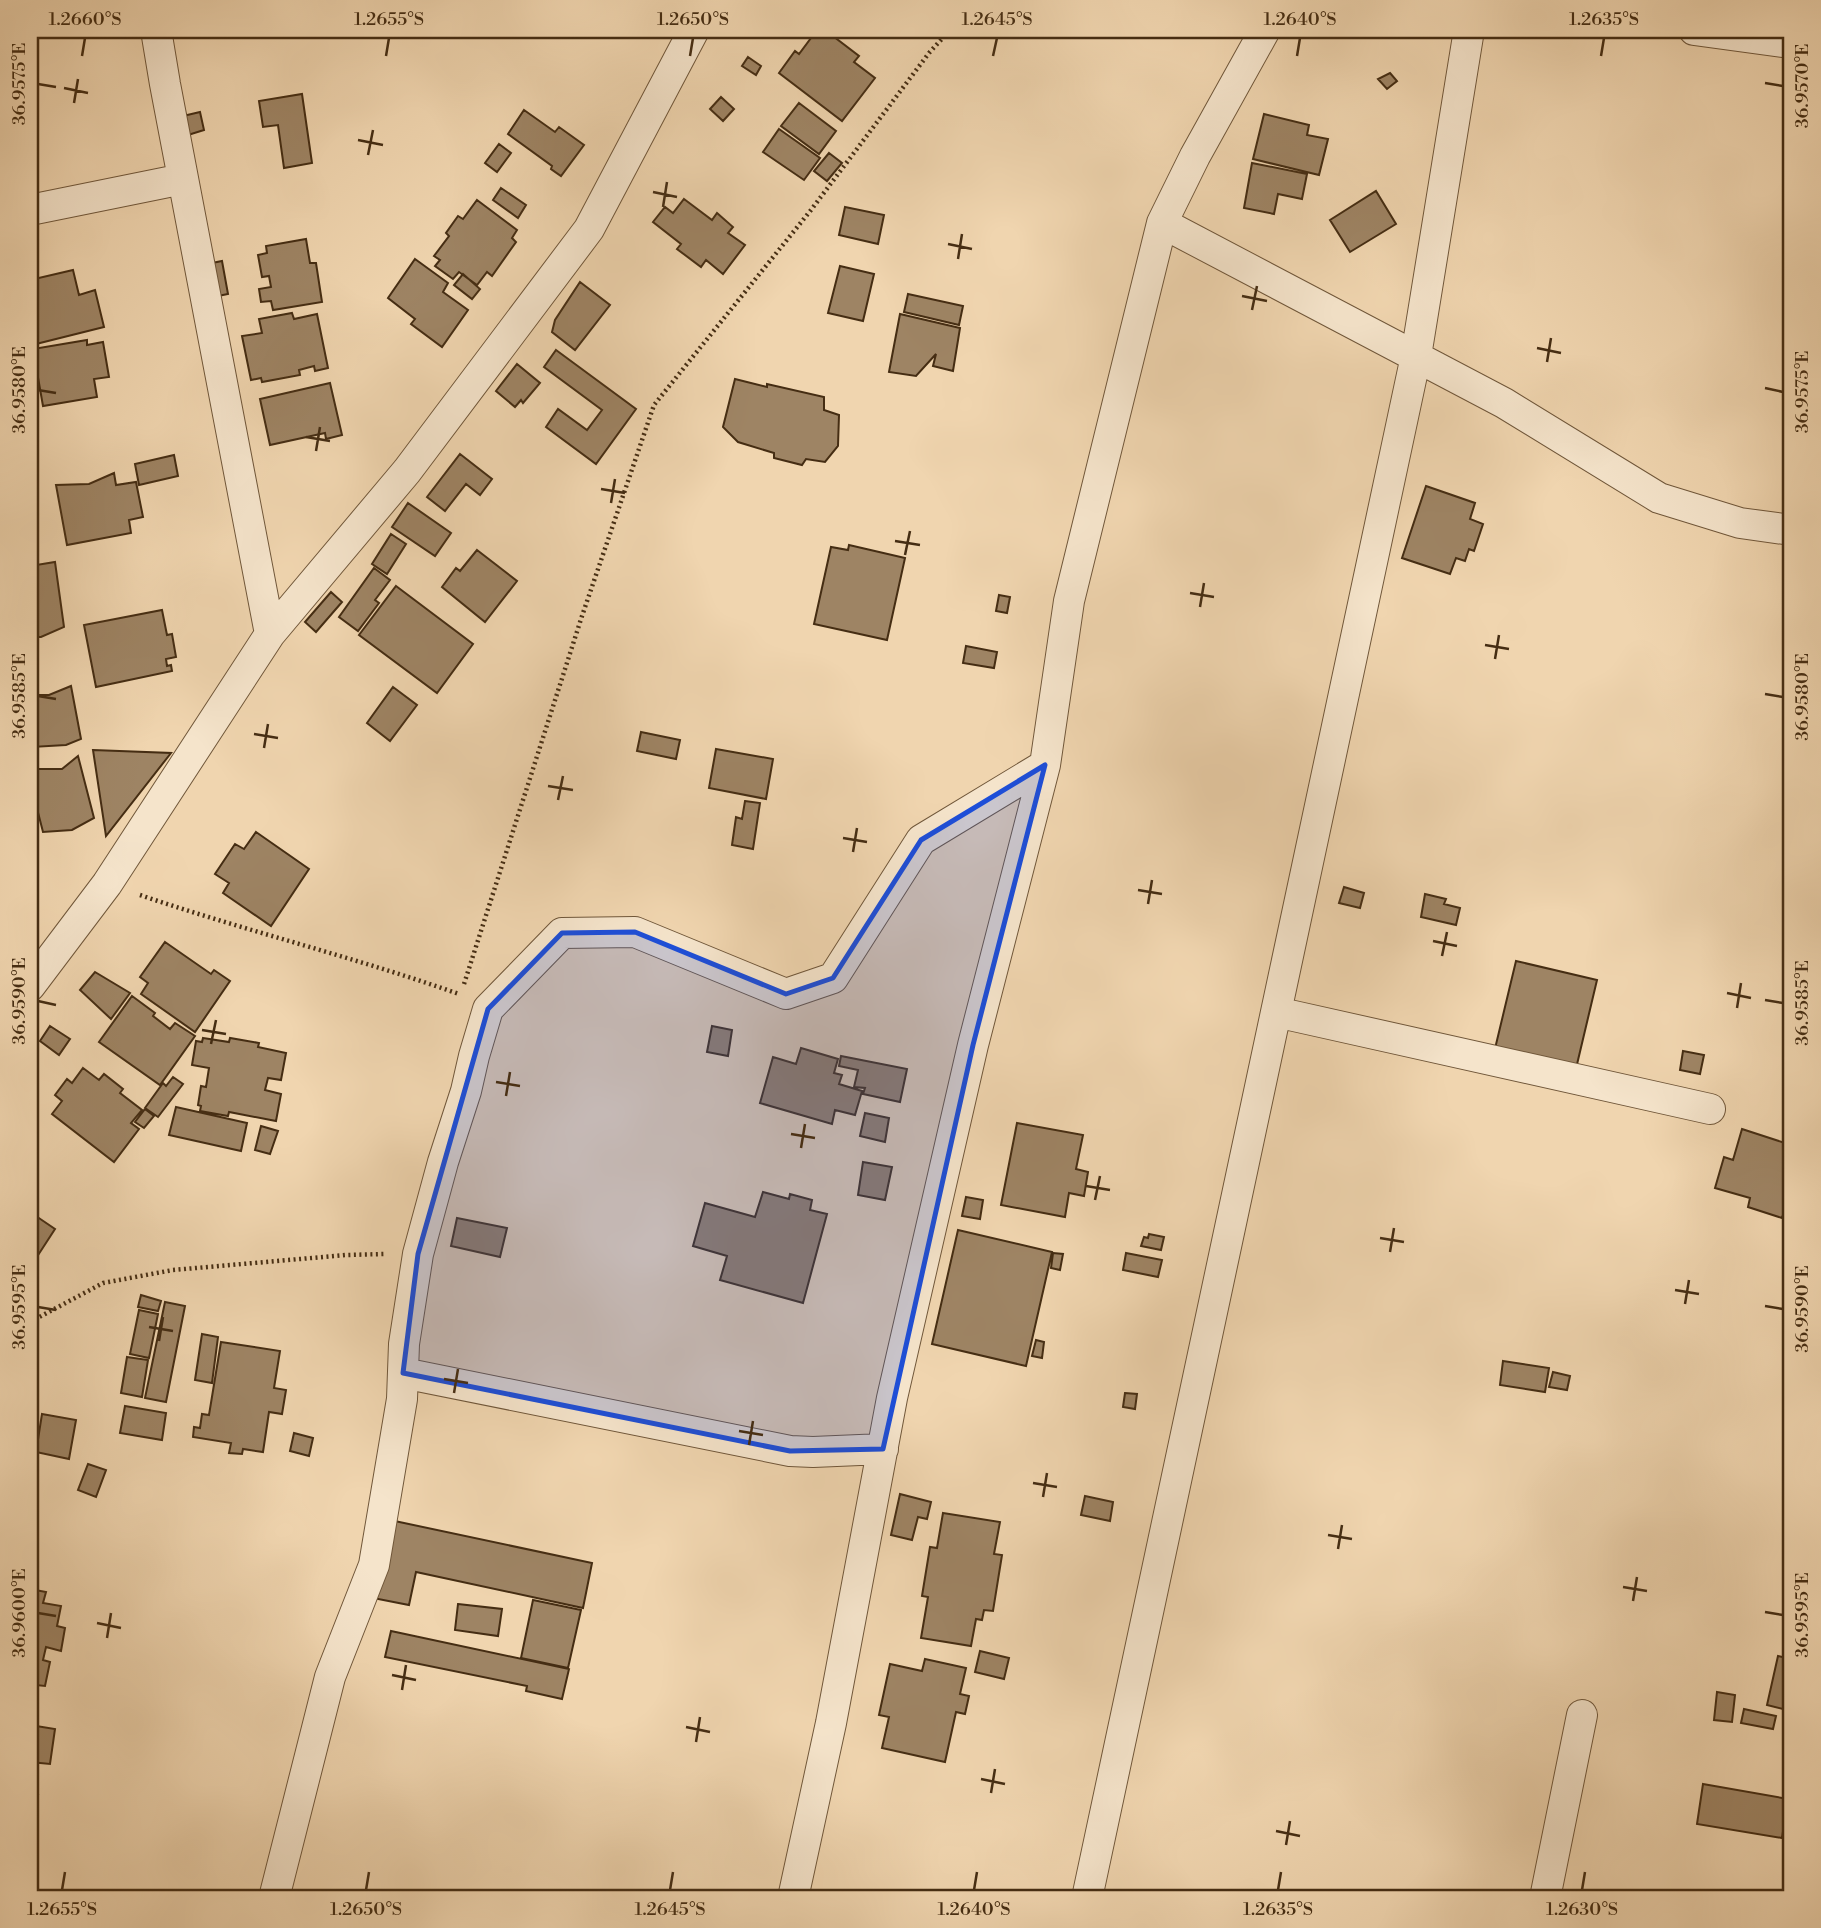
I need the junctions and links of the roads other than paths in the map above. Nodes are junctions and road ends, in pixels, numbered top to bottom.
1 (156, 30) edge
2 (694, 30) edge
3 (1265, 30) edge
4 (1469, 30) edge
5 (1694, 30) edge
6 (1791, 43) edge
7 (183, 179) junction
8 (30, 211) edge
9 (1162, 223) junction
10 (1416, 356) junction
11 (1791, 530) edge
12 (270, 634) junction
13 (1045, 765) junction
14 (30, 986) edge
15 (1276, 1012) junction
16 (1710, 1109) dead end
17 (403, 1373) junction
18 (883, 1449) junction
19 (1581, 1714) dead end
20 (274, 1898) edge
21 (793, 1898) edge
22 (1087, 1898) edge
23 (1545, 1898) edge

1 - 7 street
2 - 12 street
3 - 9 street
4 - 10 street
5 - 6 street
7 - 8 street
7 - 12 street
9 - 10 street
9 - 13 street
10 - 11 street
10 - 15 street
12 - 14 street
13 - 17 street
13 - 18 street
15 - 16 street
15 - 22 street
17 - 18 street
17 - 20 street
18 - 21 street
19 - 23 street

